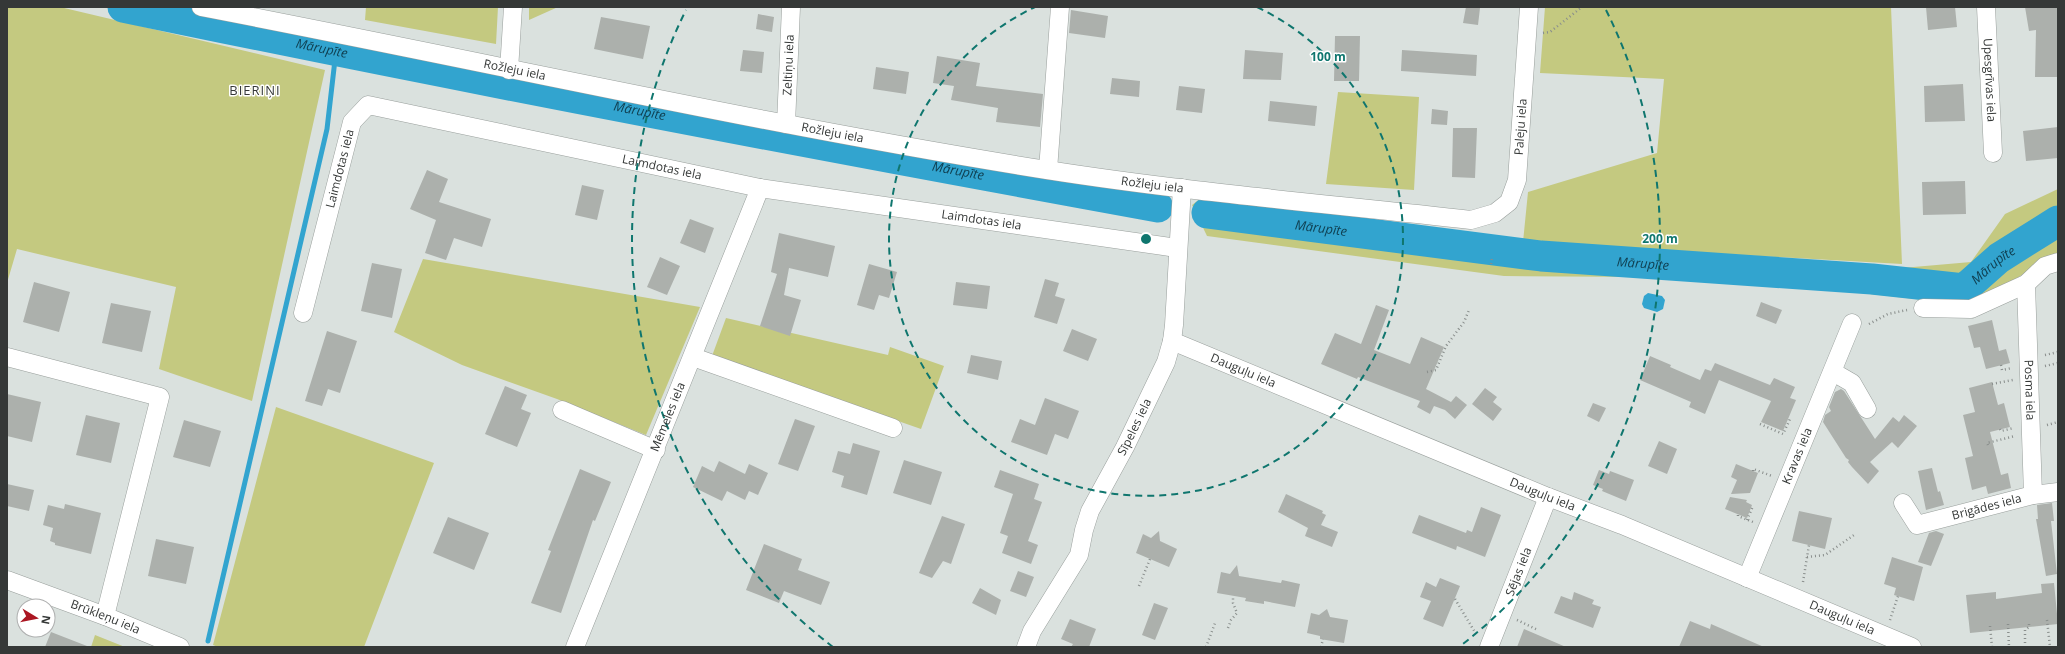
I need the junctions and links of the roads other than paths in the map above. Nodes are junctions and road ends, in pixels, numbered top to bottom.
1 (201, 7) edge
2 (513, 7) edge
3 (791, 7) edge
4 (1060, 7) edge
5 (1529, 7) edge
6 (1986, 7) edge
7 (221, 9) edge
8 (509, 70) junction
9 (786, 124) junction
10 (1993, 153) dead end
11 (1048, 170) junction
12 (760, 188) junction
13 (1182, 188) junction
14 (1471, 220) joint
15 (1177, 248) junction
16 (2058, 262) edge
17 (2026, 284) junction
18 (1923, 308) road end
19 (303, 313) dead end
20 (1850, 329) road end
21 (1172, 341) junction
22 (7, 357) edge
23 (693, 357) junction
24 (1833, 372) junction
25 (1867, 408) dead end
26 (562, 410) dead end
27 (893, 428) dead end
28 (656, 450) junction
29 (2058, 492) edge
30 (2033, 495) junction
31 (1548, 497) junction
32 (1903, 503) dead end
33 (1747, 578) junction
34 (7, 580) edge
35 (105, 616) junction
36 (1490, 644) edge
37 (180, 647) edge
38 (574, 647) edge
39 (1026, 647) edge
40 (1912, 647) edge

1 - 7 street, Rožleju iela
2 - 8 street
3 - 9 street, Zeltiņu iela
4 - 11 street
5 - 14 street, Paleju iela
6 - 10 street, Upesgrīvas iela
7 - 8 street, Rožleju iela
8 - 9 street, Rožleju iela
9 - 11 street, Rožleju iela
11 - 13 street, Rožleju iela
12 - 15 street, Laimdotas iela
12 - 19 street, Laimdotas iela
12 - 23 street, Mēmeles iela
13 - 14 street, Rožleju iela
13 - 15 street, Sīpeles iela
15 - 21 street, Sīpeles iela
16 - 17 street
17 - 18 street
17 - 30 street, Posma iela
20 - 24 street, Kravas iela
21 - 31 street, Dauguļu iela
21 - 39 street, Sīpeles iela
22 - 35 street
23 - 27 street
23 - 28 street, Mēmeles iela
24 - 25 street
24 - 33 street, Kravas iela
26 - 28 street
28 - 38 street, Mēmeles iela
29 - 30 street, Brigādes iela
30 - 32 street, Brigādes iela
31 - 33 street, Dauguļu iela
31 - 36 street, Sējas iela
33 - 40 street, Dauguļu iela
34 - 35 street, Brūkleņu iela
35 - 37 street, Brūkleņu iela

